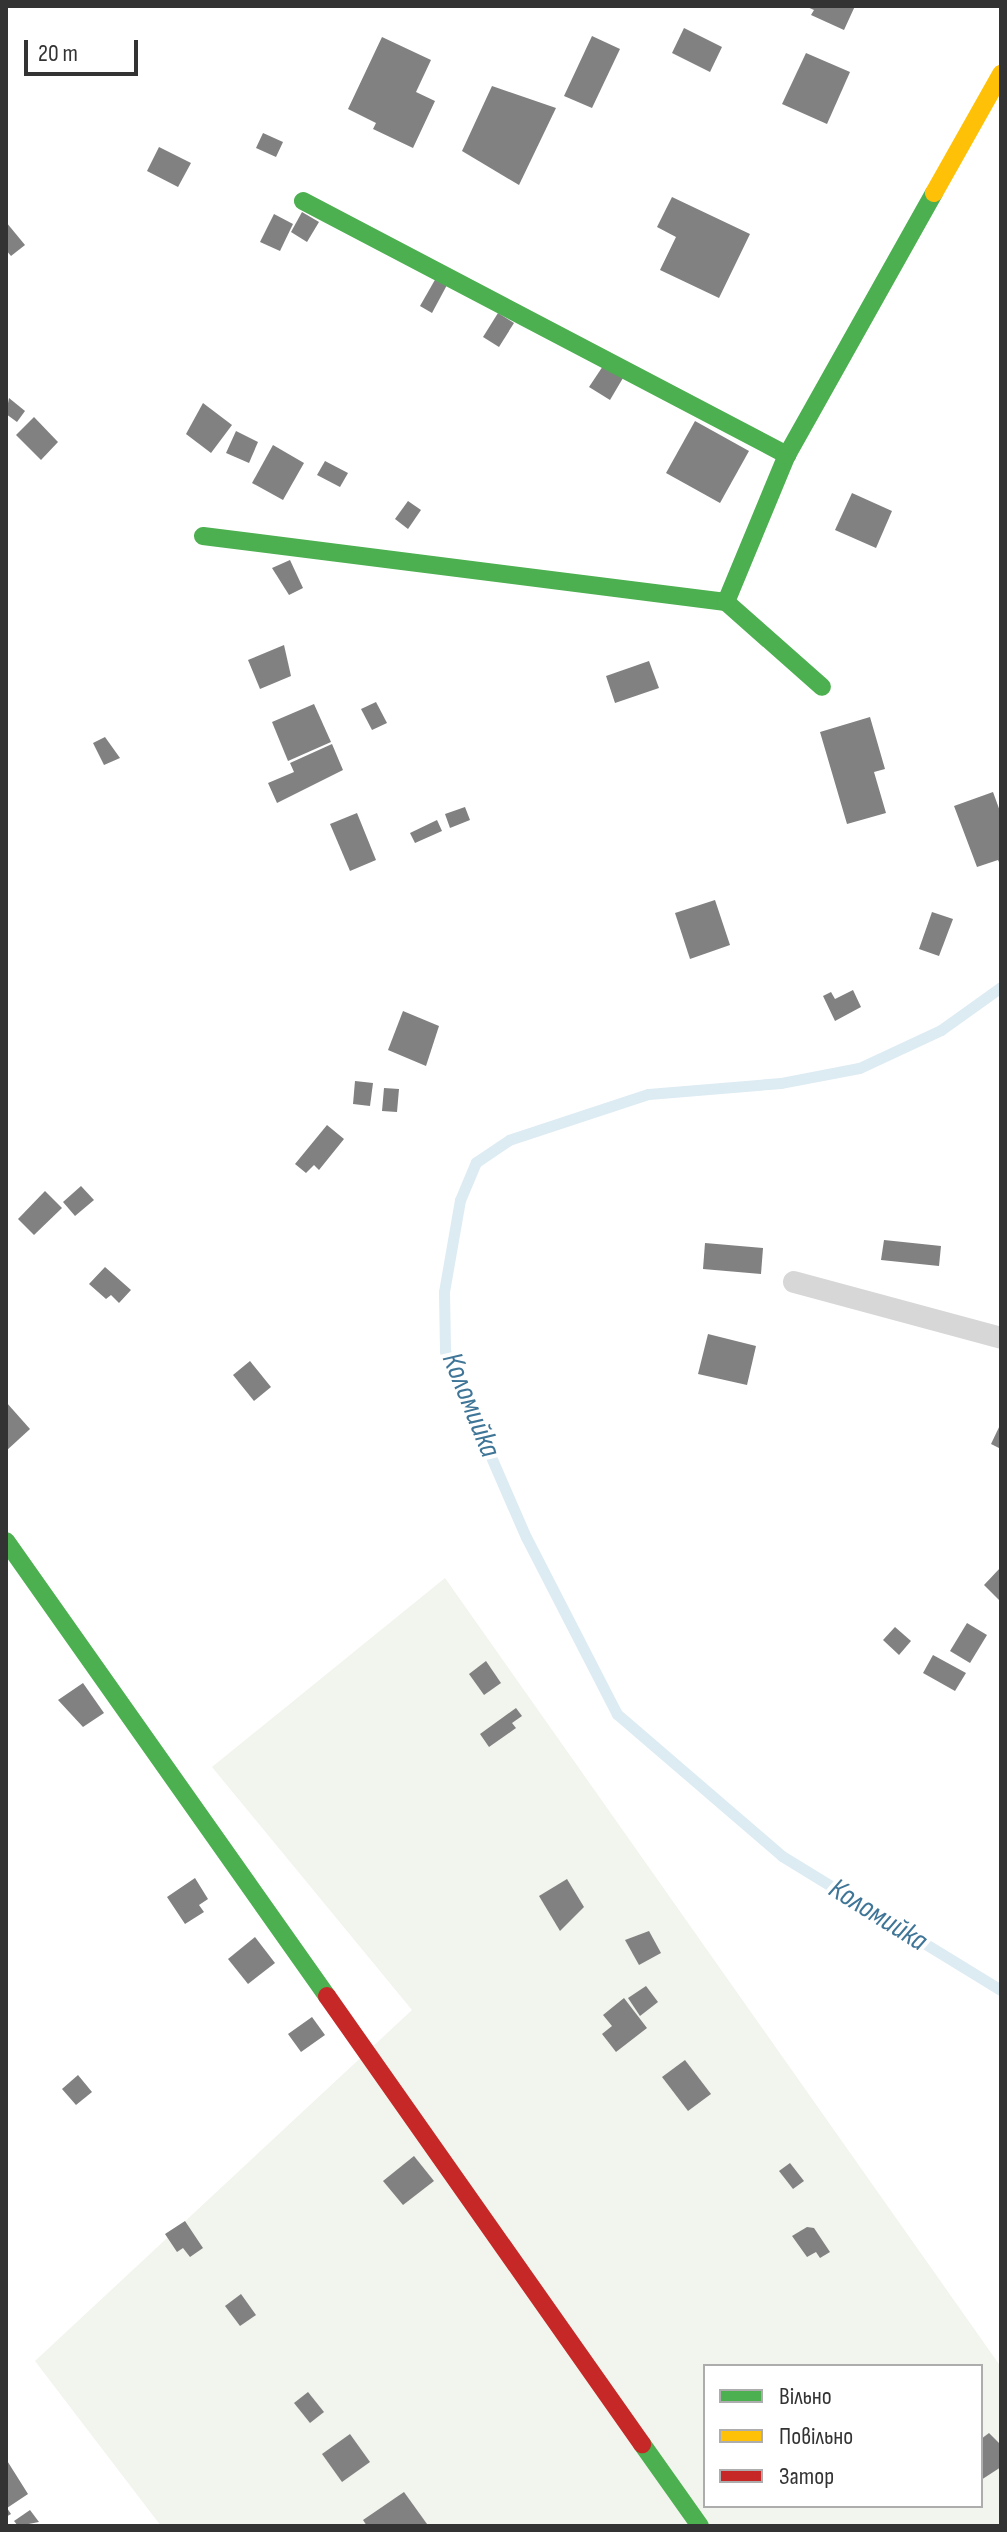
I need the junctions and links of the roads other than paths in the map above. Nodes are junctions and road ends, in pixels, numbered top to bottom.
1 (1001, 74) edge
2 (303, 201) dead end
3 (787, 455) junction
4 (203, 536) dead end
5 (726, 602) junction
6 (822, 687) dead end
7 (794, 1282) dead end
8 (1001, 1338) edge
9 (6, 1541) edge
10 (700, 2526) edge

1 - 3 street
2 - 3 street
3 - 5 street
4 - 5 street
5 - 6 street
7 - 8 lane
9 - 10 street

